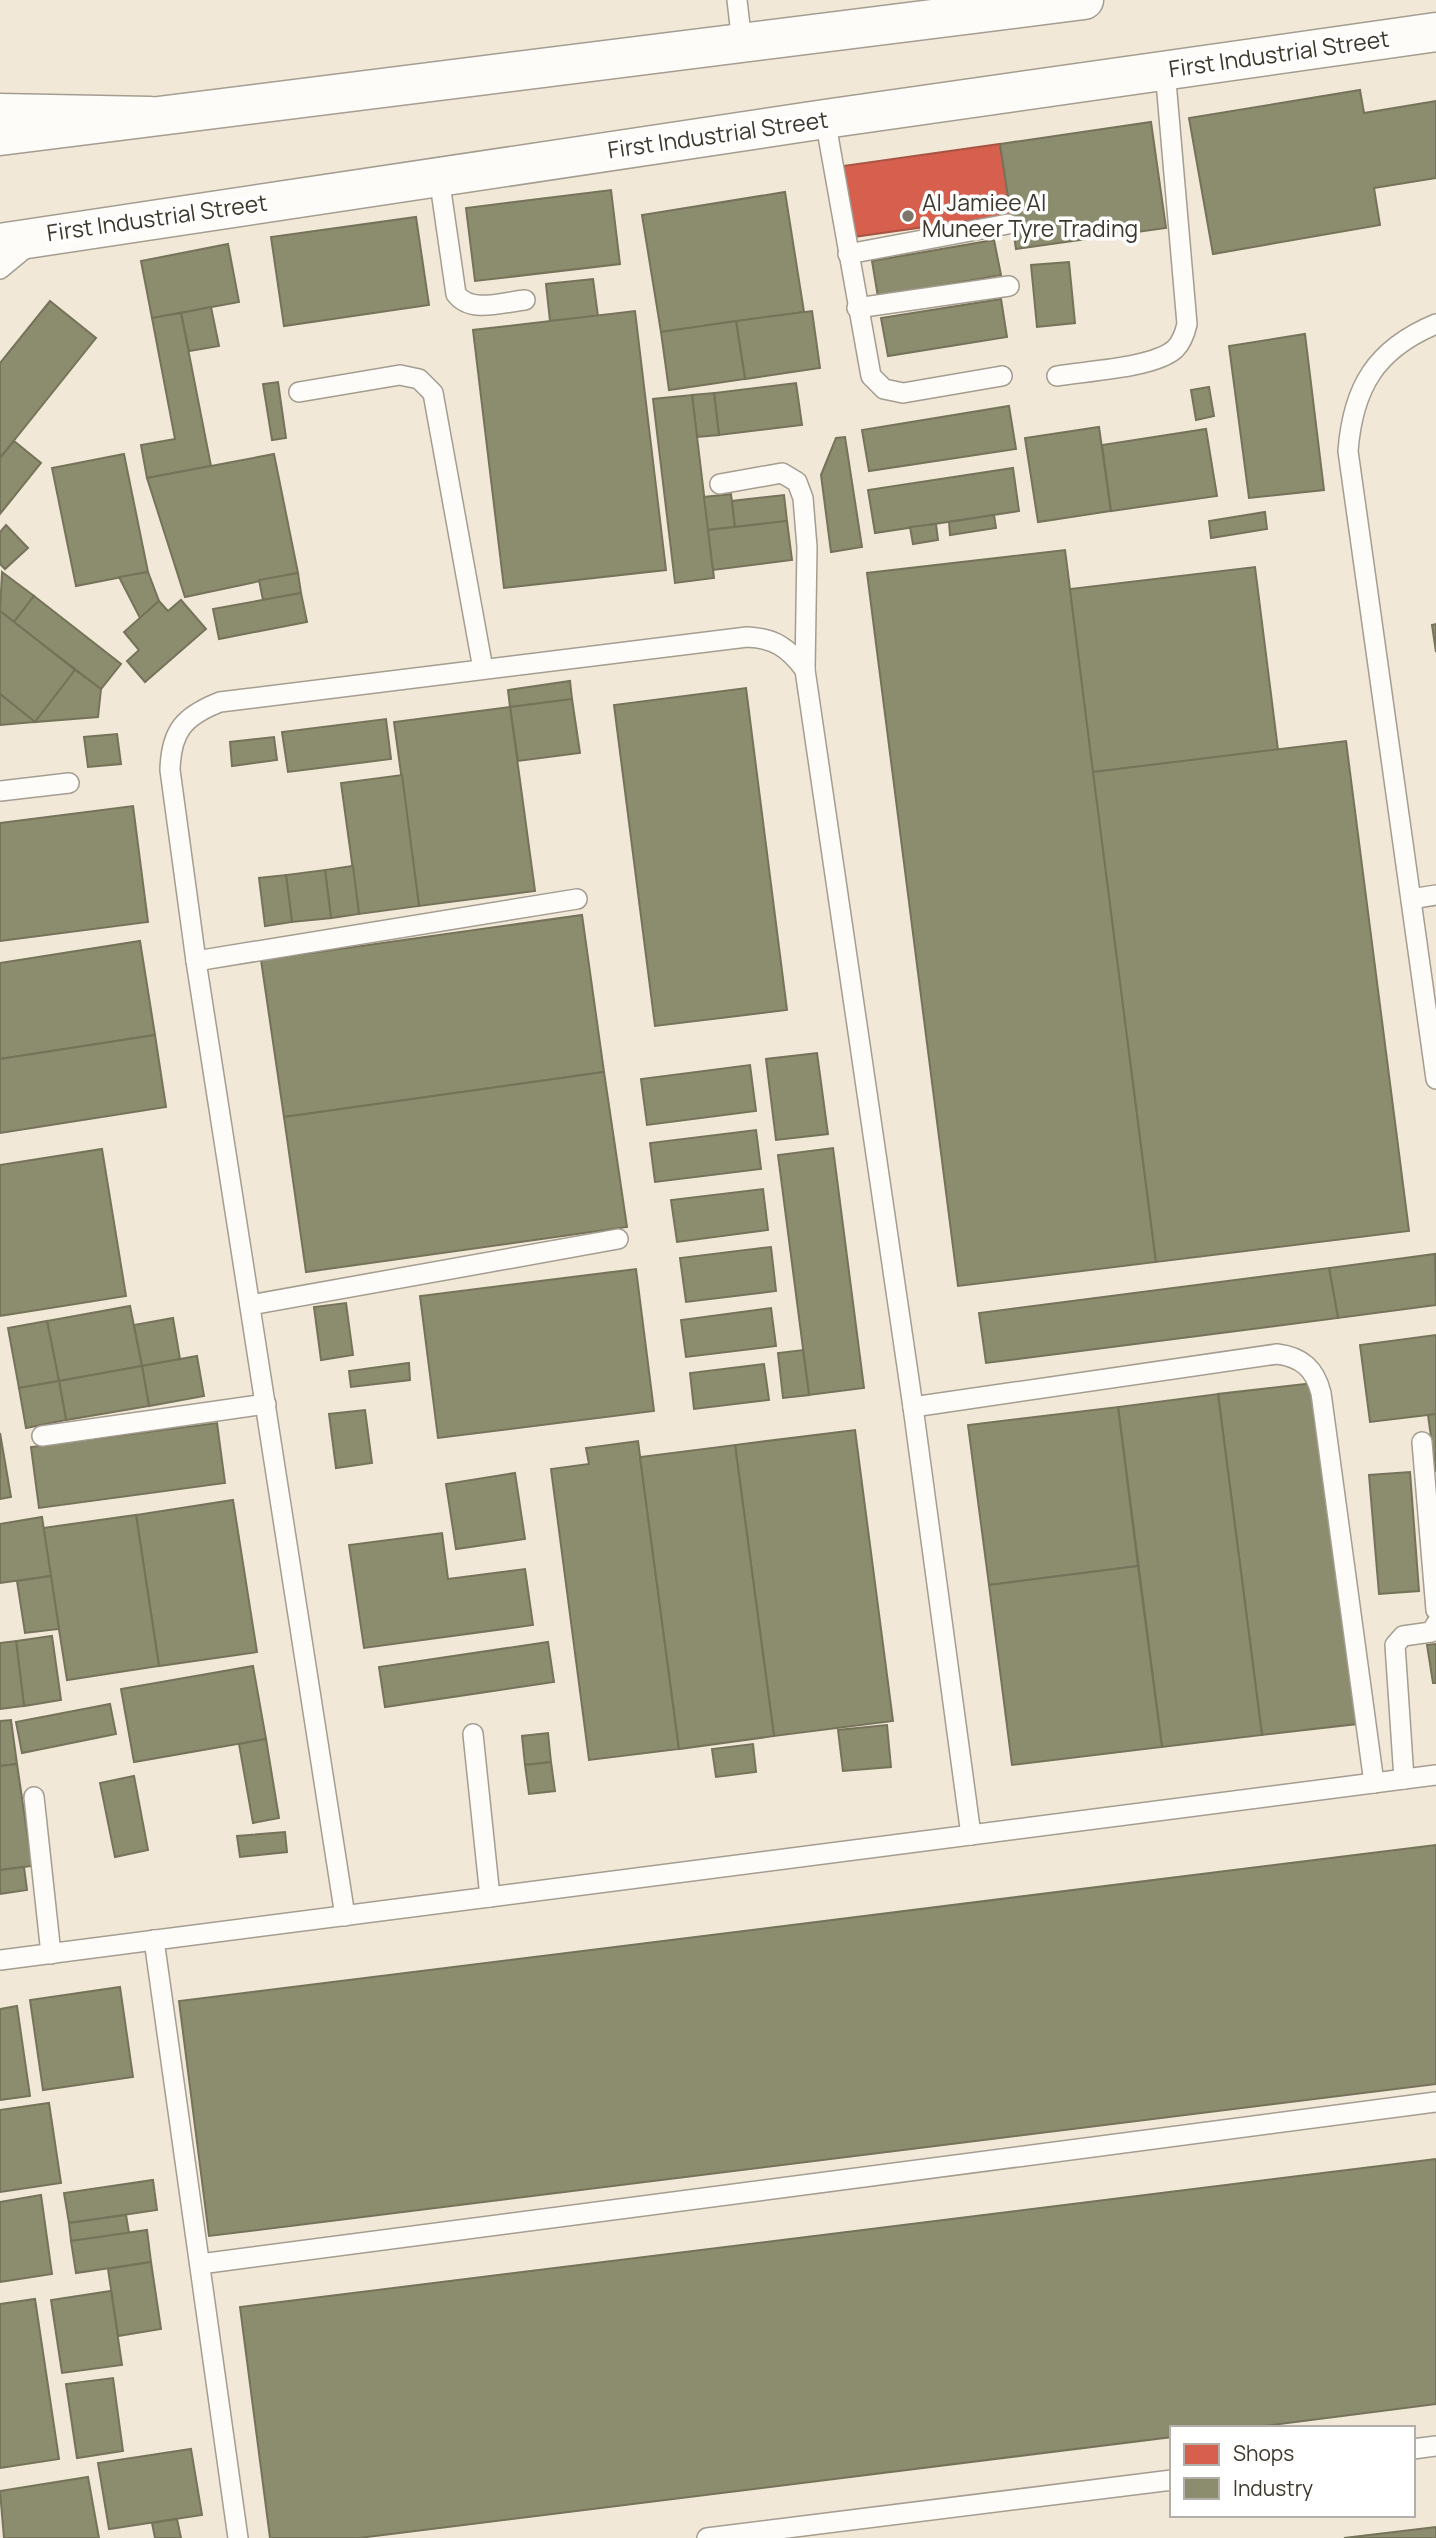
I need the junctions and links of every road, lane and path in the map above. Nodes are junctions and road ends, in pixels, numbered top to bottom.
1 (737, 0) edge
2 (1084, 0) edge
3 (1436, 32) edge
4 (742, 43) junction
5 (1165, 70) junction
6 (0, 113) edge
7 (150, 116) junction
8 (825, 119) junction
9 (0, 136) edge
10 (439, 177) junction
11 (1008, 224) dead end
12 (43, 235) junction
13 (0, 243) edge
14 (848, 254) junction
15 (0, 269) edge
16 (1009, 286) dead end
17 (525, 300) dead end
18 (857, 308) junction
19 (1436, 324) edge
20 (1002, 376) dead end
21 (1057, 376) dead end
22 (299, 392) dead end
23 (720, 484) dead end
24 (483, 669) junction
25 (805, 670) junction
26 (69, 783) dead end
27 (0, 791) edge
28 (1436, 895) edge
29 (577, 899) dead end
30 (1411, 899) junction
31 (196, 961) junction
32 (1436, 1079) edge
33 (618, 1239) dead end
34 (250, 1306) junction
35 (266, 1404) junction
36 (914, 1407) junction
37 (42, 1436) dead end
38 (1422, 1442) dead end
39 (1436, 1610) edge
40 (1436, 1624) edge
41 (473, 1734) dead end
42 (1436, 1775) edge
43 (1404, 1779) junction
44 (1374, 1783) junction
45 (34, 1797) dead end
46 (971, 1835) junction
47 (490, 1897) junction
48 (345, 1916) junction
49 (154, 1940) junction
50 (51, 1954) junction
51 (0, 1960) edge
52 (1436, 2102) edge
53 (200, 2264) junction
54 (1436, 2446) edge
55 (1415, 2449) edge
56 (1170, 2480) edge
57 (826, 2531) edge
58 (238, 2538) edge
59 (707, 2538) edge

1 - 4 lane
2 - 4 main road
3 - 5 main road, First Industrial Street
4 - 7 main road
5 - 8 main road, First Industrial Street
5 - 21 lane
6 - 7 main road
7 - 9 main road
8 - 10 main road, First Industrial Street
8 - 14 lane
10 - 12 main road, First Industrial Street
10 - 17 lane
11 - 14 lane
12 - 13 main road, First Industrial Street
12 - 15 lane
14 - 18 lane
16 - 18 lane
18 - 20 lane
19 - 30 lane
22 - 24 lane
23 - 25 lane
24 - 25 lane
24 - 31 lane
25 - 36 lane
26 - 27 lane
28 - 30 lane
29 - 31 lane
30 - 32 lane
31 - 34 lane
33 - 34 lane
34 - 35 lane
35 - 37 lane
35 - 48 lane
36 - 44 lane
36 - 46 lane
38 - 39 lane
40 - 43 lane
41 - 47 lane
42 - 43 lane
43 - 44 lane
44 - 46 lane
45 - 50 lane
46 - 47 lane
47 - 48 lane
48 - 49 lane
49 - 50 lane
49 - 53 lane
50 - 51 lane
52 - 53 lane
53 - 58 lane
54 - 55 lane
56 - 57 lane
57 - 59 lane

